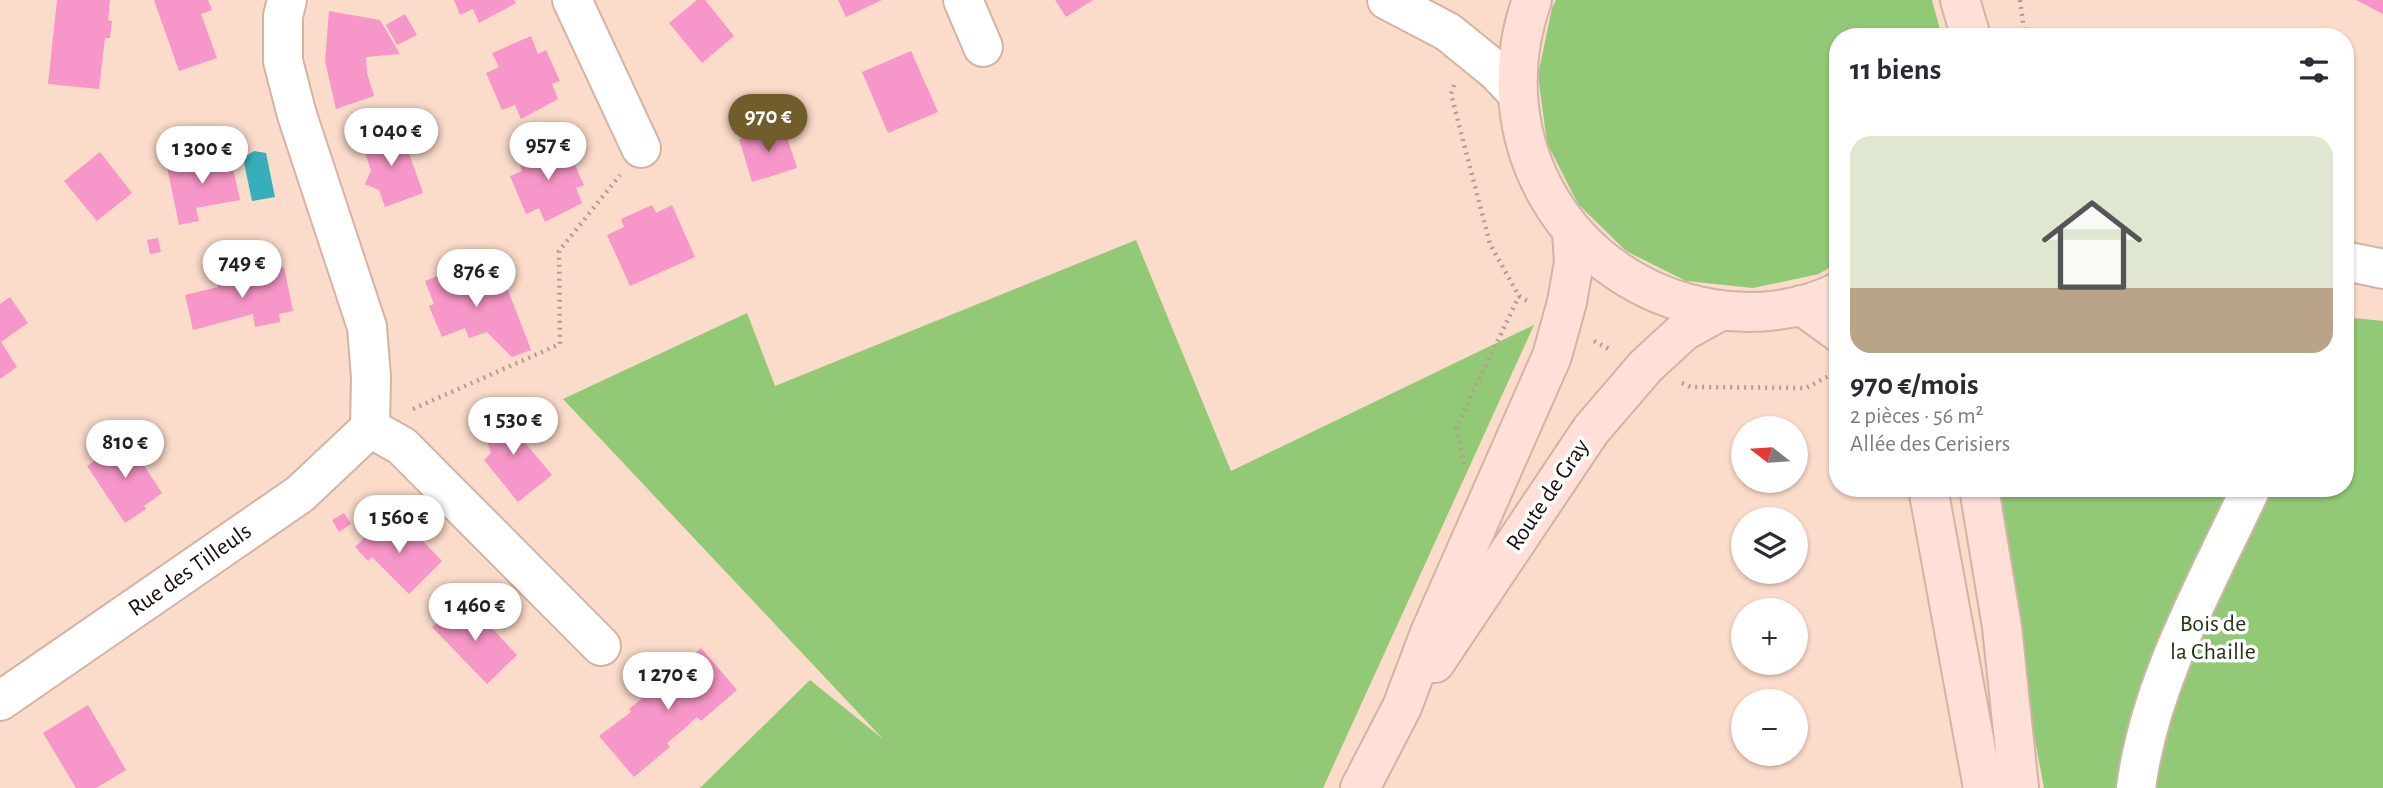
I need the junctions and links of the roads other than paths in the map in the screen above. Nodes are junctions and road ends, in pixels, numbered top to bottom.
1 (287, 0) edge
2 (572, 0) edge
3 (964, 0) edge
4 (1387, 0) edge
5 (1532, 0) edge
6 (1960, 0) edge
7 (1968, 28) edge
8 (984, 47) dead end
9 (1517, 93) junction
10 (641, 148) road end
11 (1572, 232) junction
12 (2354, 263) edge
13 (2383, 269) edge
14 (1829, 295) edge
15 (1801, 305) junction
16 (1722, 310) junction
17 (1829, 325) edge
18 (370, 428) junction
19 (1930, 497) edge
20 (1980, 497) edge
21 (2247, 497) edge
22 (601, 646) dead end
23 (0, 701) edge
24 (1402, 707) junction
25 (1360, 788) edge
26 (1983, 788) edge
27 (2020, 788) edge
28 (2136, 788) edge

1 - 18 street
2 - 10 street
3 - 8 street
4 - 9 street
5 - 9 main road
6 - 7 main road
9 - 11 main road
11 - 16 main road
11 - 24 main road, Route de Gray
12 - 13 street
14 - 15 main road
15 - 16 main road
15 - 17 main road
16 - 24 main road, Route de Gray
18 - 22 street
18 - 23 street, Rue des Tilleuls
19 - 26 main road
20 - 27 main road
21 - 28 street
24 - 25 main road, Route de Gray

